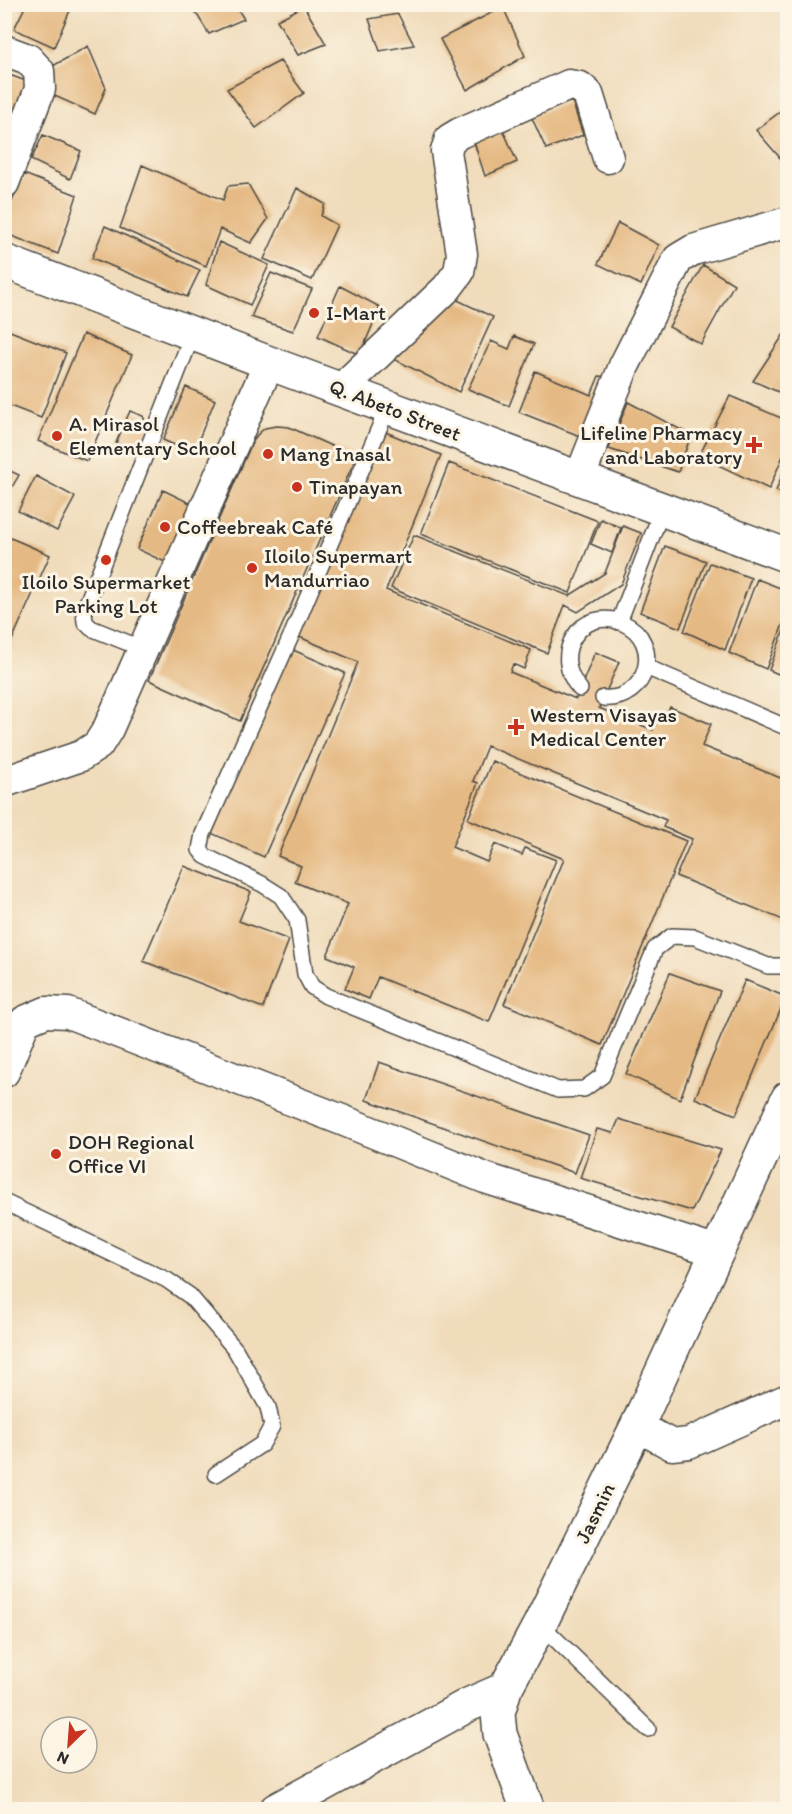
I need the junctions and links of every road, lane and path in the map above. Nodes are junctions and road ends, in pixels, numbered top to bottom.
1 (4, 50) edge
2 (608, 158) dead end
3 (4, 183) edge
4 (788, 222) edge
5 (4, 261) edge
6 (193, 333) junction
7 (269, 363) junction
8 (341, 389) junction
9 (388, 407) junction
10 (579, 479) junction
11 (662, 510) junction
12 (788, 556) edge
13 (619, 622) junction
14 (143, 650) junction
15 (646, 667) junction
16 (580, 689) dead end
17 (603, 698) dead end
18 (788, 728) edge
19 (4, 782) edge
20 (788, 966) edge
21 (4, 1072) edge
22 (788, 1098) edge
23 (4, 1202) edge
24 (718, 1252) junction
25 (788, 1399) edge
26 (637, 1426) junction
27 (216, 1474) dead end
28 (540, 1624) junction
29 (505, 1689) junction
30 (648, 1729) dead end
31 (276, 1809) edge
32 (528, 1809) edge

1 - 3 street
2 - 8 street
4 - 10 street
5 - 6 street, Q. Abeto Street
6 - 7 street, Q. Abeto Street
6 - 14 lane
7 - 8 street, Q. Abeto Street
7 - 14 street
8 - 9 street, Q. Abeto Street
9 - 10 street, Q. Abeto Street
9 - 20 lane
10 - 11 street, Q. Abeto Street
11 - 12 street, Q. Abeto Street
11 - 13 lane
13 - 15 lane
13 - 16 lane
14 - 19 street
15 - 17 lane
15 - 18 lane
21 - 24 street
22 - 24 street, Jasmin
23 - 27 lane
24 - 26 street, Jasmin
25 - 26 street
26 - 28 street, Jasmin
28 - 29 street, Jasmin
28 - 30 lane
29 - 31 street
29 - 32 street, Jasmin

